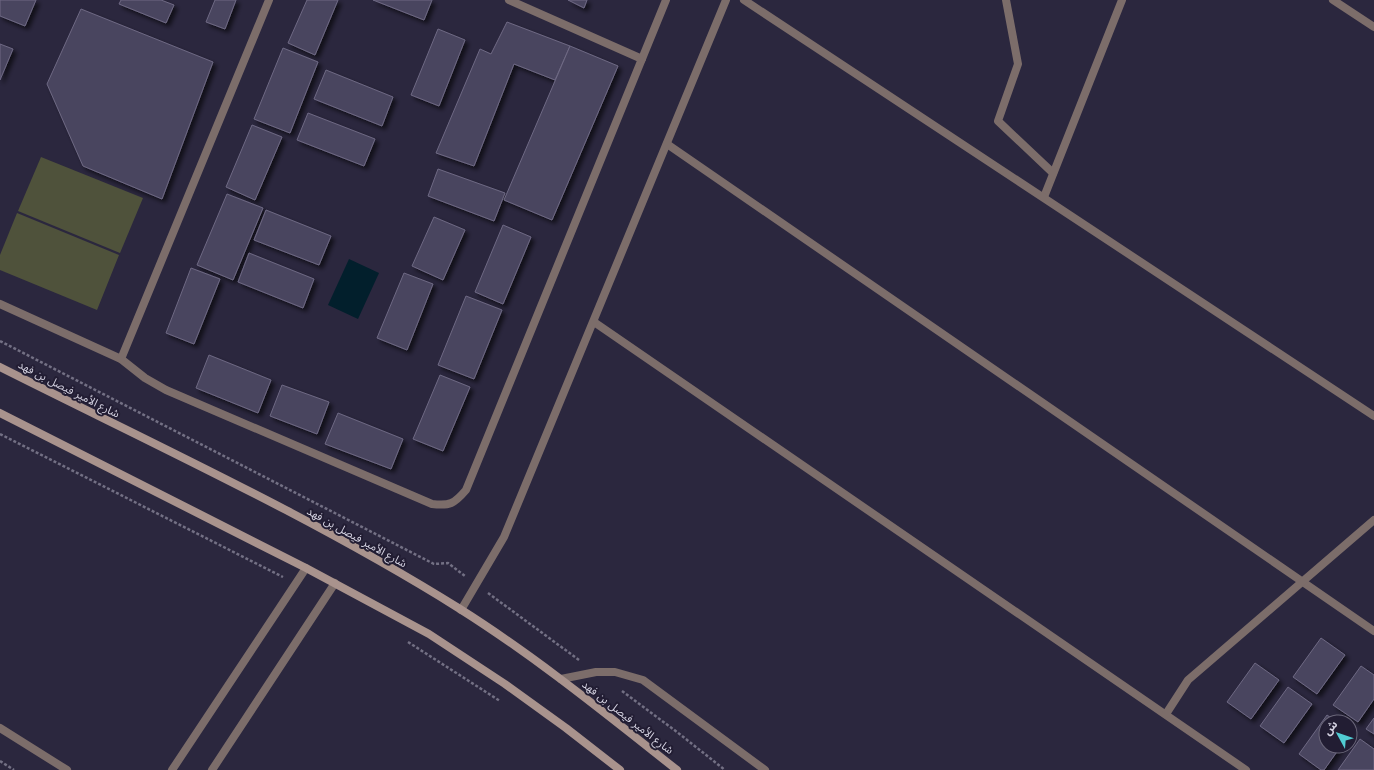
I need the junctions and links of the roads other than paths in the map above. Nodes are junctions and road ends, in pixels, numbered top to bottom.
1 (269, 0) edge
2 (509, 0) edge
3 (666, 0) edge
4 (726, 0) edge
5 (744, 0) edge
6 (1006, 0) edge
7 (1122, 0) edge
8 (1332, 0) edge
9 (1374, 27) edge
10 (642, 59) junction
11 (667, 144) junction
12 (1054, 173) junction
13 (1044, 197) junction
14 (0, 304) edge
15 (594, 322) junction
16 (121, 359) junction
17 (0, 367) edge
18 (0, 413) edge
19 (1374, 416) edge
20 (1374, 520) edge
21 (306, 568) junction
22 (1302, 581) junction
23 (335, 583) junction
24 (461, 610) junction
25 (1374, 631) edge
26 (561, 679) junction
27 (1166, 714) junction
28 (0, 728) edge
29 (67, 770) edge
30 (172, 770) edge
31 (212, 770) edge
32 (620, 770) edge
33 (677, 770) edge
34 (765, 770) edge
35 (1246, 770) edge

1 - 16 street
2 - 10 street
3 - 10 street
4 - 11 street
5 - 13 street
6 - 12 street
7 - 12 street
8 - 9 street
10 - 16 street
11 - 15 street
11 - 22 street
12 - 13 street
13 - 19 street
14 - 16 street
15 - 24 street
15 - 27 street
17 - 24 main road, شارع الأمير فيصل بن فهد
18 - 21 main road
20 - 22 street
21 - 23 main road
21 - 30 street
22 - 25 street
22 - 27 street
23 - 31 street
23 - 32 main road
24 - 26 main road, شارع الأمير فيصل بن فهد
26 - 33 main road, شارع الأمير فيصل بن فهد
26 - 34 street
27 - 35 street
28 - 29 street

